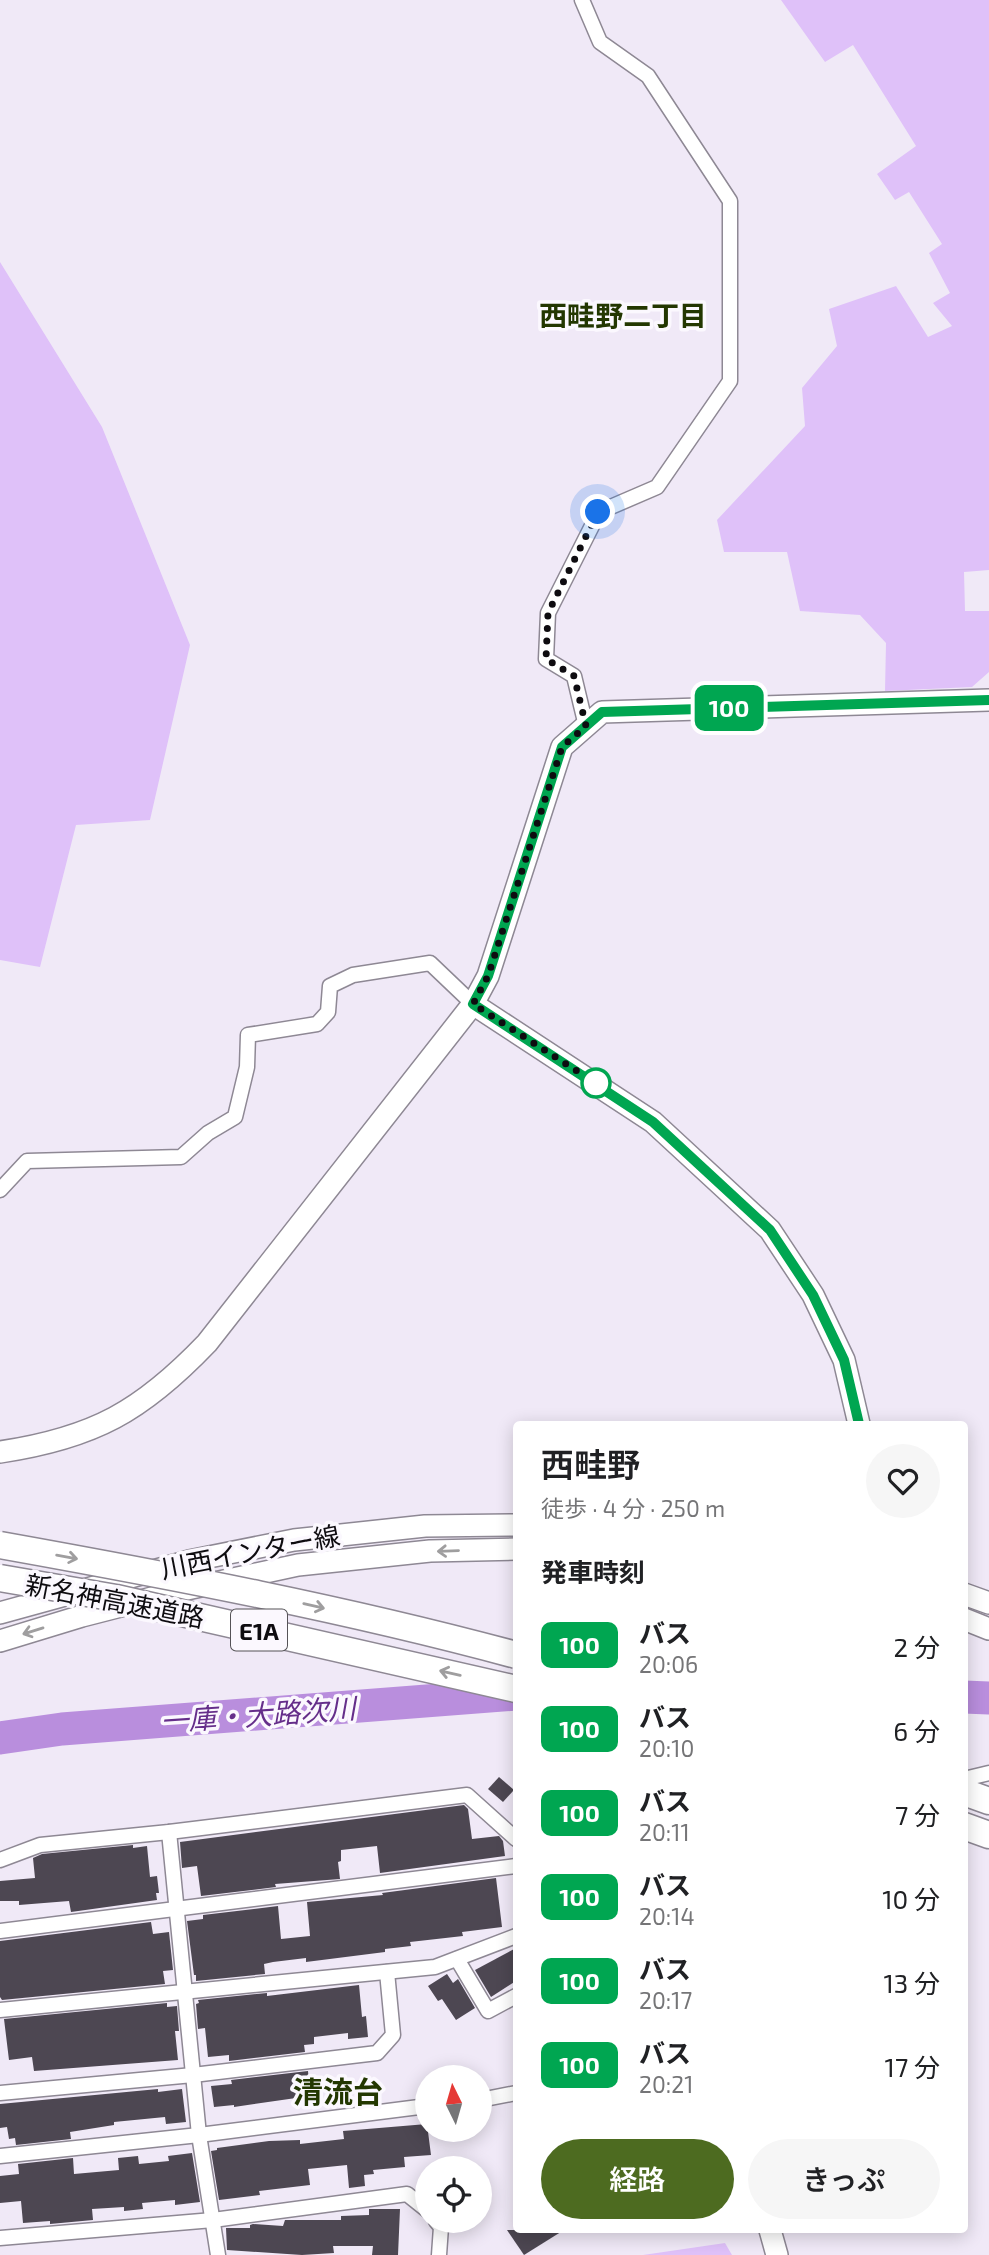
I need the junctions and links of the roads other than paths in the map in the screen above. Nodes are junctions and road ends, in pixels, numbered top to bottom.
1 (582, 0) edge
2 (989, 699) edge
3 (586, 726) junction
4 (473, 1004) junction
5 (0, 1190) edge
6 (858, 1421) edge
7 (0, 1452) edge
8 (513, 1525) edge
9 (0, 1545) edge
10 (513, 1549) edge
11 (0, 1578) edge
12 (968, 1595) edge
13 (989, 1603) edge
14 (0, 1613) edge
15 (968, 1621) edge
16 (989, 1629) edge
17 (0, 1641) edge
18 (513, 1655) edge
19 (513, 1688) edge
20 (989, 1773) edge
21 (968, 1778) edge
22 (968, 1794) edge
23 (989, 1801) edge
24 (169, 1832) junction
25 (513, 1836) edge
26 (0, 1860) edge
27 (513, 1866) edge
28 (176, 1909) junction
29 (0, 1931) edge
30 (513, 1937) edge
31 (457, 1959) junction
32 (387, 1972) junction
33 (183, 1991) junction
34 (513, 1998) edge
35 (0, 2010) edge
36 (193, 2075) junction
37 (0, 2093) edge
38 (513, 2094) edge
39 (492, 2098) edge
40 (415, 2108) edge
41 (199, 2135) junction
42 (0, 2156) edge
43 (415, 2200) edge
44 (213, 2221) junction
45 (441, 2233) edge
46 (771, 2233) edge
47 (0, 2238) edge
48 (218, 2255) edge
49 (439, 2255) edge
50 (777, 2255) edge

1 - 3 street
2 - 3 street
3 - 4 street
4 - 5 street
4 - 6 street
4 - 7 street
8 - 14 street, 川西インター線
9 -> 18 highway, 新名神高速道路 / E1A, bridge
10 -> 17 street, 川西インター線
19 -> 11 highway, 新名神高速道路 / E1A, bridge
12 - 13 street
15 - 16 street
20 - 21 street
22 - 23 highway
24 - 25 street
24 - 26 street
24 - 28 street
27 - 28 street
28 - 29 street
28 - 33 street
30 - 31 street
31 - 32 street
31 - 34 street
32 - 33 street
32 - 36 street
33 - 35 street
33 - 36 street
36 - 37 street
36 - 41 street
38 - 39 street
40 - 41 street
41 - 42 street
41 - 44 street
43 - 44 street
44 - 47 street
44 - 48 street
45 - 49 street
46 - 50 street

